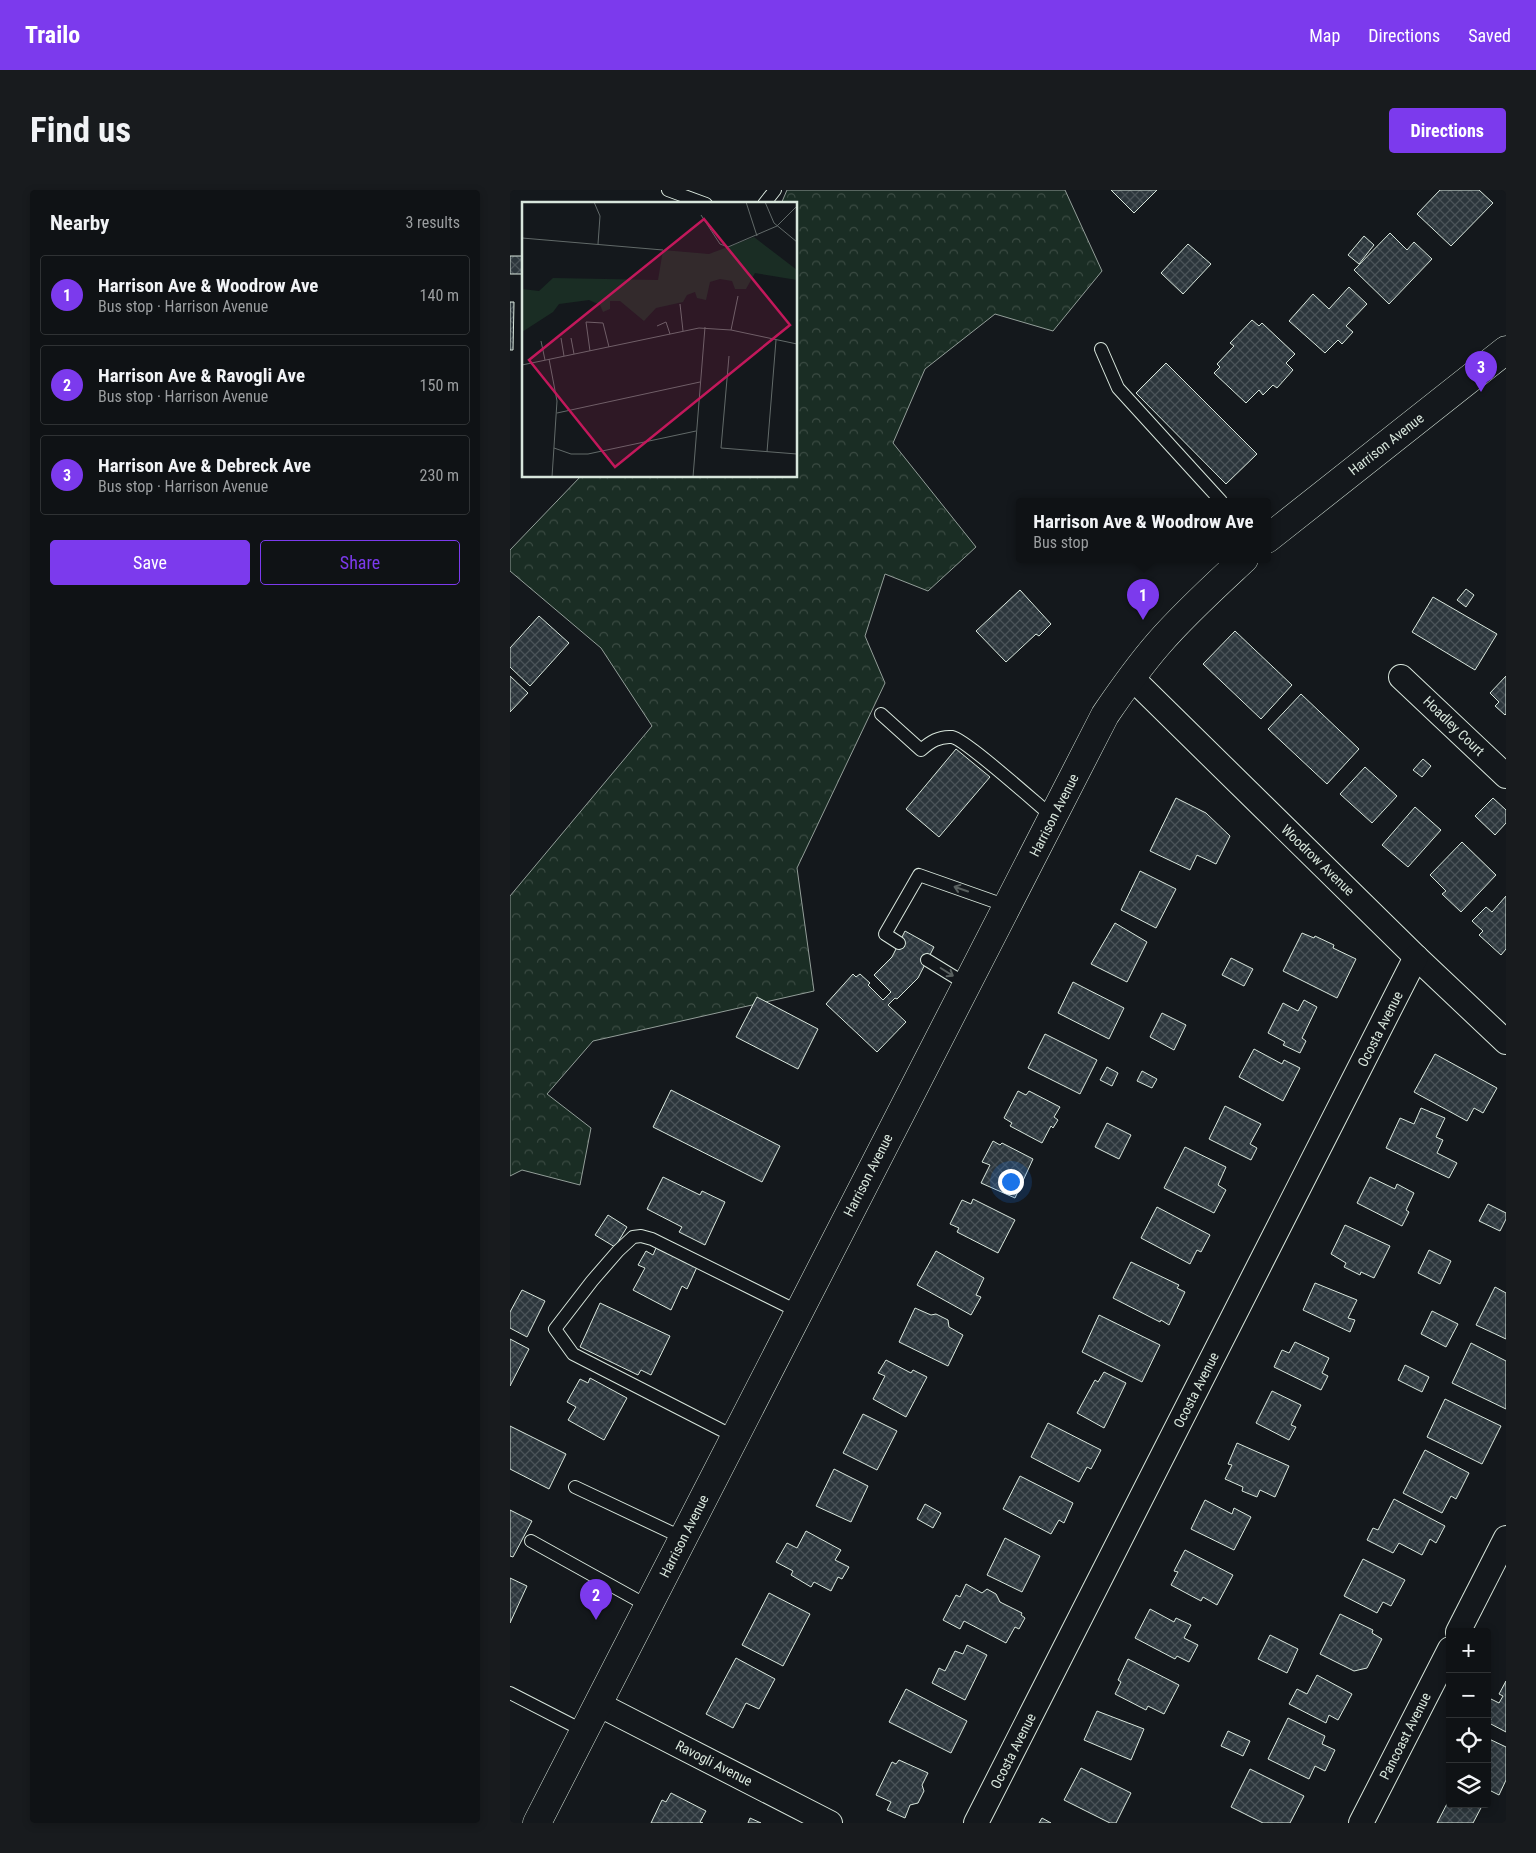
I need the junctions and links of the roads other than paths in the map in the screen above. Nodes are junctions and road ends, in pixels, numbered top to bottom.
1 (668, 190) edge
2 (775, 190) edge
3 (701, 202) edge
4 (766, 202) edge
5 (1101, 349) dead end
6 (1506, 350) edge
7 (1218, 498) edge
8 (1271, 536) edge
9 (1240, 563) edge
10 (1131, 677) junction
11 (1401, 677) dead end
12 (881, 714) dead end
13 (1506, 776) edge
14 (1052, 817) junction
15 (1007, 906) junction
16 (899, 943) dead end
17 (1416, 957) junction
18 (927, 960) dead end
19 (966, 984) junction
20 (1506, 1042) edge
21 (799, 1312) junction
22 (735, 1437) junction
23 (575, 1487) dead end
24 (683, 1538) junction
25 (1506, 1538) edge
26 (531, 1541) dead end
27 (648, 1606) junction
28 (1460, 1628) edge
29 (1446, 1656) edge
30 (510, 1693) edge
31 (598, 1704) junction
32 (584, 1731) junction
33 (538, 1823) edge
34 (830, 1823) edge
35 (976, 1823) edge
36 (1361, 1823) edge

1 - 3 lane
2 - 4 lane
5 - 7 lane
6 - 8 main road, Harrison Avenue
9 - 10 main road, Harrison Avenue
10 - 14 main road, Harrison Avenue
10 - 17 street, Woodrow Avenue
11 - 13 street, Hoadley Court
12 - 14 lane
14 - 15 main road, Harrison Avenue
15 -> 16 lane
15 - 19 main road, Harrison Avenue
17 - 20 street, Woodrow Avenue
17 - 35 street, Ocosta Avenue
18 -> 19 lane
19 - 21 main road, Harrison Avenue
21 - 22 main road, Harrison Avenue
21 - 22 lane
22 - 24 main road, Harrison Avenue
23 - 24 lane
24 - 27 main road, Harrison Avenue
25 - 28 street
26 - 27 lane
27 - 31 main road, Harrison Avenue
29 - 36 street, Pancoast Avenue
30 - 32 lane
31 - 32 main road, Harrison Avenue
31 - 34 street, Ravogli Avenue
32 - 33 main road, Harrison Avenue

